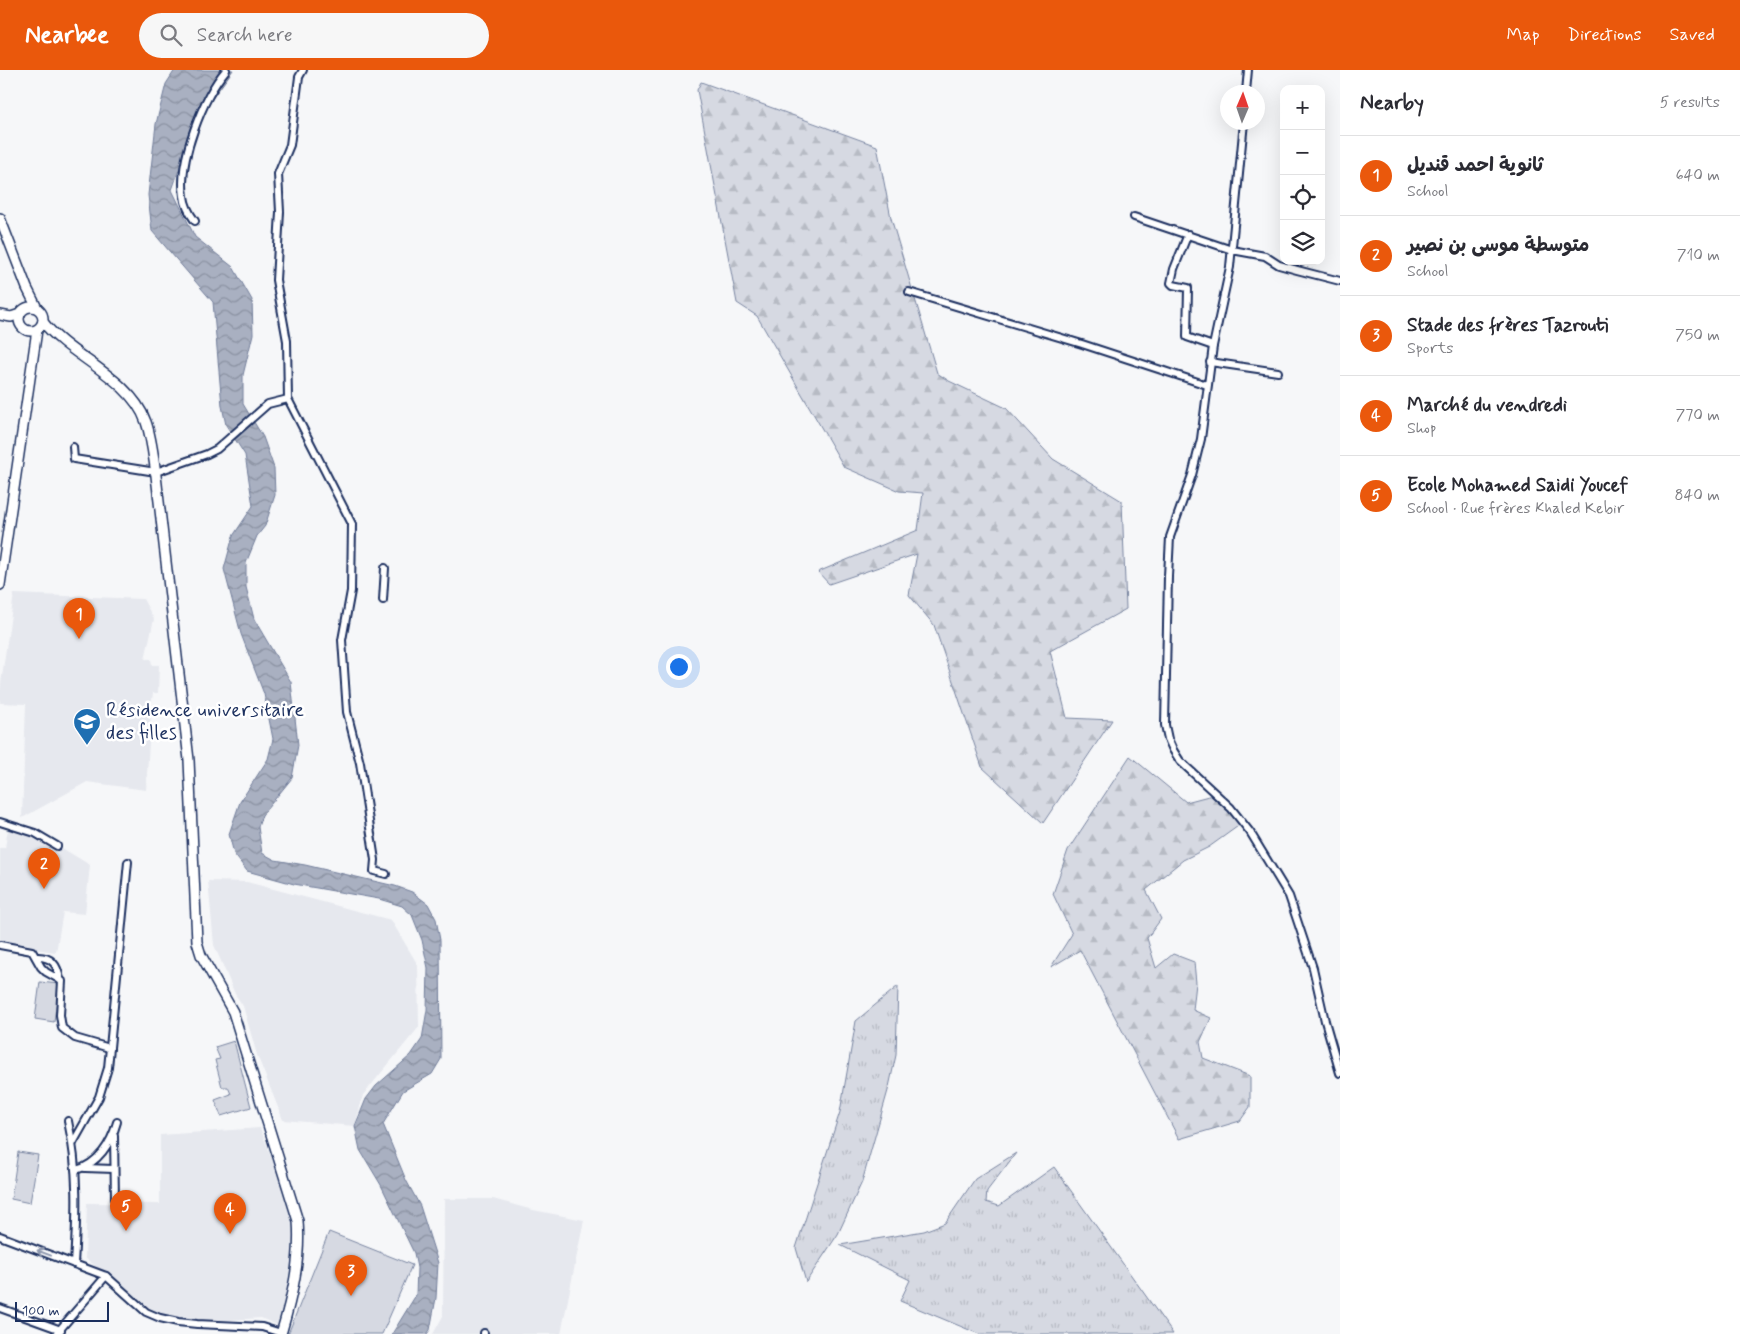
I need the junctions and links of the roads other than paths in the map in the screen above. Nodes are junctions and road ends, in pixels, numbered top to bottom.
1 (226, 70) edge
2 (303, 70) edge
3 (1248, 70) edge
4 (1247, 85) edge
5 (1243, 130) edge
6 (1134, 217) dead end
7 (0, 218) edge
8 (195, 221) dead end
9 (1188, 234) junction
10 (1232, 250) junction
11 (1340, 281) edge
12 (27, 288) junction
13 (909, 292) dead end
14 (37, 308) junction
15 (4, 316) edge
16 (22, 316) junction
17 (37, 328) junction
18 (1213, 346) junction
19 (1210, 362) junction
20 (1278, 372) dead end
21 (1207, 385) junction
22 (288, 399) junction
23 (73, 447) dead end
24 (156, 472) junction
25 (385, 568) dead end
26 (0, 585) edge
27 (382, 600) dead end
28 (0, 822) edge
29 (57, 846) dead end
30 (128, 862) dead end
31 (386, 874) dead end
32 (0, 945) edge
33 (36, 957) junction
34 (60, 980) junction
35 (110, 1049) junction
36 (1340, 1074) edge
37 (68, 1121) dead end
38 (116, 1122) dead end
39 (114, 1133) junction
40 (73, 1143) junction
41 (85, 1168) junction
42 (114, 1169) junction
43 (76, 1170) junction
44 (115, 1199) dead end
45 (0, 1236) edge
46 (74, 1264) junction
47 (106, 1276) junction
48 (0, 1308) edge
49 (59, 1332) edge
50 (281, 1334) edge

1 - 8 street
2 - 22 street
3 - 4 street
5 - 10 street
6 - 9 street
7 - 12 main road
9 - 10 street
9 - 18 street
10 - 11 street
10 - 18 street
12 - 14 main road
12 - 16 main road
13 - 21 street
14 - 16 main road
14 - 17 main road
15 - 16 main road
16 - 17 main road
17 - 24 main road
17 - 26 main road
18 - 19 street
19 - 20 street
19 - 21 street
21 - 36 street
22 - 24 street
22 - 31 street
23 - 24 street
24 - 50 main road
25 - 27 street
28 - 29 street
30 - 35 street
32 - 33 street
33 - 34 street
33 - 34 street
34 - 35 street
35 - 40 street
37 - 40 street
38 - 39 street
39 - 41 street
39 - 42 street
40 - 43 street
41 - 42 street
41 - 43 street
42 - 44 street
43 - 46 street
46 -> 45 street
46 - 47 street
47 - 49 street
47 - 50 street
48 - 49 street

